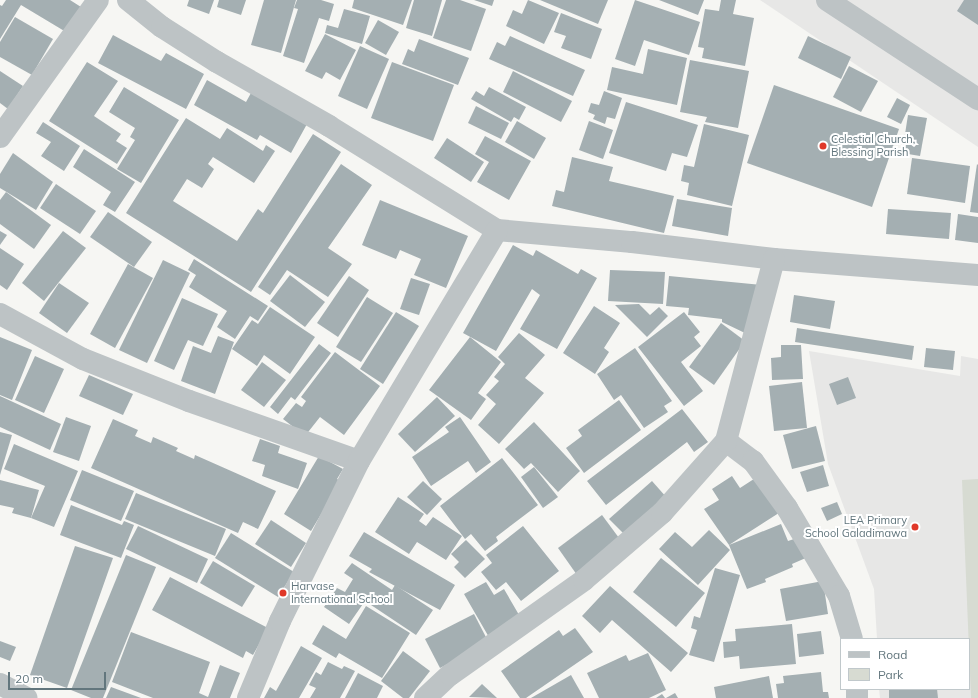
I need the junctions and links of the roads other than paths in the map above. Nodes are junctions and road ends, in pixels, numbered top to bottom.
1 (98, 0) edge
2 (128, 0) edge
3 (827, 0) edge
4 (978, 99) edge
5 (0, 137) edge
6 (497, 230) junction
7 (774, 259) junction
8 (978, 275) edge
9 (0, 314) edge
10 (726, 441) junction
11 (359, 461) junction
12 (852, 638) edge
13 (0, 684) edge
14 (26, 698) edge
15 (248, 698) edge
16 (425, 698) edge

1 - 5 street
2 - 6 street
3 - 4 street
6 - 7 street
6 - 11 street
7 - 8 street
7 - 10 street
9 - 11 street
10 - 12 street
10 - 16 street
11 - 15 street
13 - 14 street

